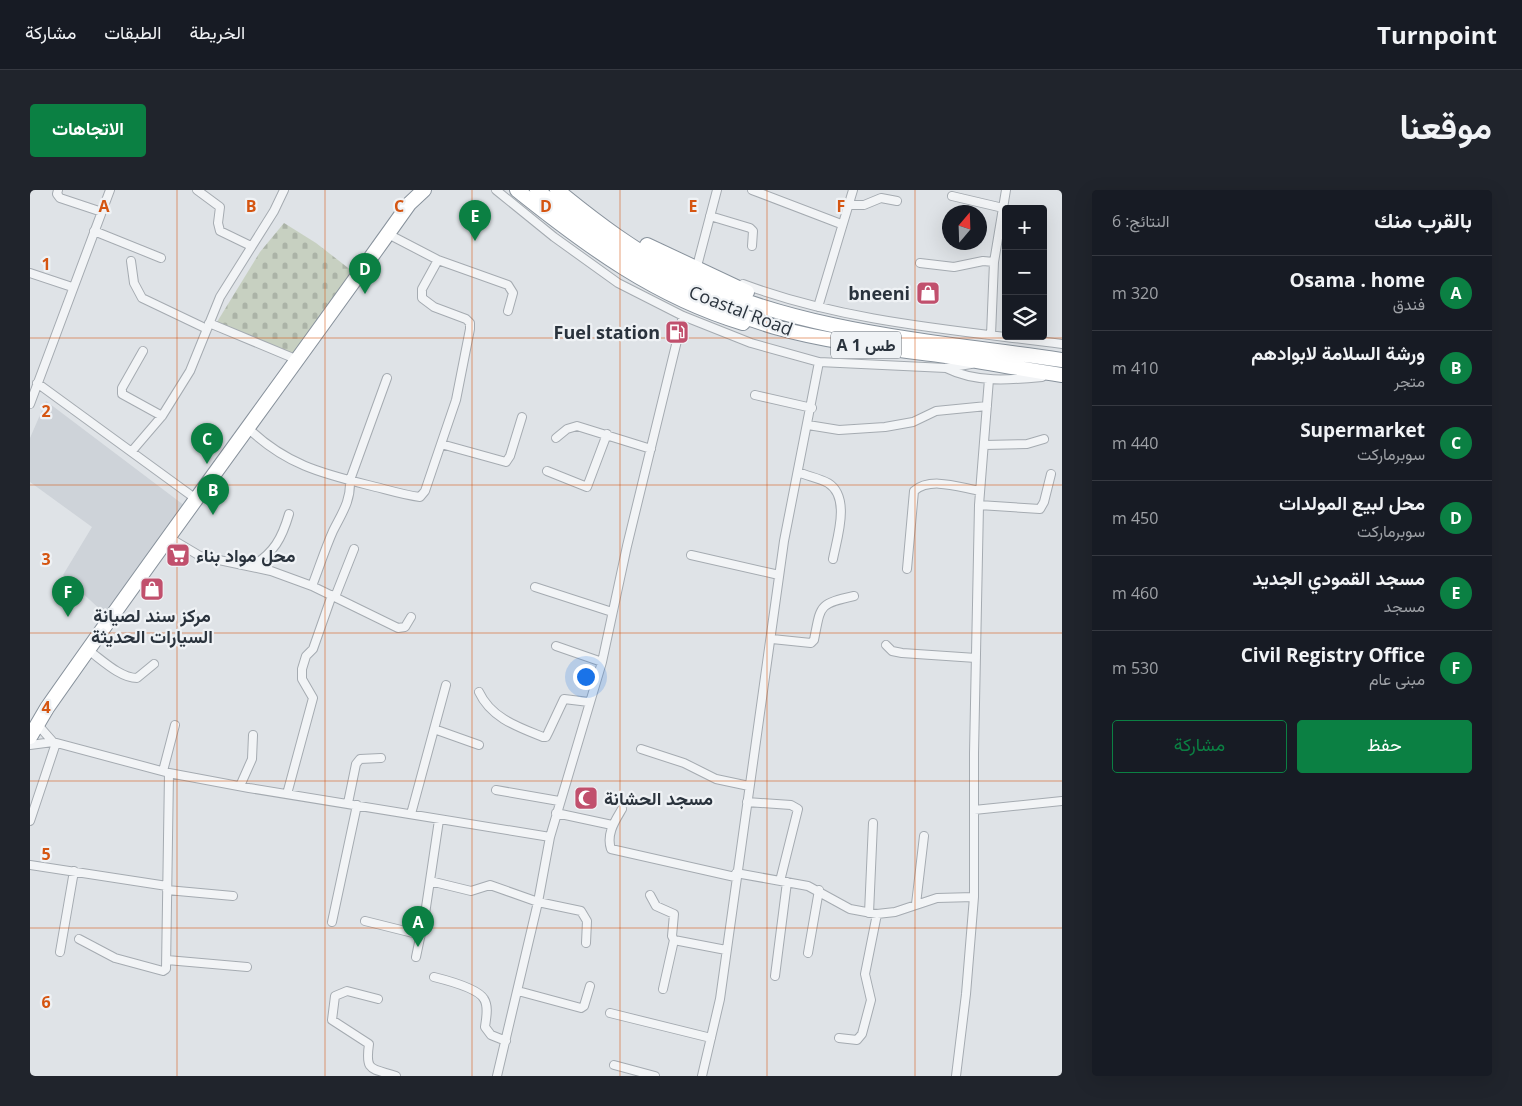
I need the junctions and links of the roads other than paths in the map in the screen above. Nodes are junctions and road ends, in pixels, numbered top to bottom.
1 (58, 190) edge
2 (110, 190) edge
3 (198, 190) edge
4 (284, 190) edge
5 (416, 190) edge
6 (424, 190) edge
7 (496, 190) edge
8 (517, 190) edge
9 (536, 190) edge
10 (557, 190) edge
11 (571, 190) edge
12 (717, 190) edge
13 (752, 190) edge
14 (853, 190) edge
15 (1006, 190) edge
16 (952, 196) dead end
17 (897, 201) dead end
18 (409, 204) junction
19 (849, 205) junction
20 (1004, 205) edge
21 (1002, 208) edge
22 (102, 212) junction
23 (1002, 214) edge
24 (710, 216) junction
25 (841, 224) junction
26 (94, 231) junction
27 (388, 234) junction
28 (251, 246) junction
29 (752, 246) dead end
30 (161, 258) dead end
31 (438, 260) junction
32 (131, 261) dead end
33 (994, 262) junction
34 (920, 263) dead end
35 (30, 273) edge
36 (689, 274) junction
37 (72, 287) junction
38 (818, 307) junction
39 (508, 311) dead end
40 (683, 316) junction
41 (208, 326) junction
42 (774, 326) junction
43 (991, 335) junction
44 (1002, 336) edge
45 (1038, 340) edge
46 (1062, 344) edge
47 (143, 352) dead end
48 (298, 360) junction
49 (1062, 360) edge
50 (819, 362) junction
51 (986, 362) junction
52 (946, 368) junction
53 (1060, 374) edge
54 (387, 378) dead end
55 (989, 379) junction
56 (34, 384) edge
57 (755, 395) dead end
58 (30, 404) edge
59 (987, 406) junction
60 (812, 408) junction
61 (162, 416) junction
62 (522, 417) dead end
63 (808, 425) junction
64 (249, 429) junction
65 (607, 434) junction
66 (556, 438) dead end
67 (1044, 440) dead end
68 (441, 444) junction
69 (984, 445) junction
70 (651, 449) junction
71 (132, 451) junction
72 (547, 471) dead end
73 (798, 472) junction
74 (1051, 474) dead end
75 (350, 480) junction
76 (980, 491) junction
77 (196, 499) junction
78 (979, 505) junction
79 (290, 514) dead end
80 (168, 537) junction
81 (354, 548) dead end
82 (691, 555) dead end
83 (834, 559) dead end
84 (252, 566) junction
85 (907, 569) dead end
86 (779, 575) junction
87 (312, 586) junction
88 (535, 587) dead end
89 (333, 596) junction
90 (854, 596) dead end
91 (612, 612) junction
92 (411, 617) dead end
93 (772, 639) junction
94 (886, 645) dead end
95 (556, 646) dead end
96 (88, 650) junction
97 (976, 658) junction
98 (602, 662) junction
99 (154, 664) dead end
100 (446, 685) dead end
101 (479, 692) dead end
102 (589, 702) junction
103 (175, 725) dead end
104 (33, 729) edge
105 (434, 729) junction
106 (253, 735) dead end
107 (54, 743) junction
108 (30, 745) edge
109 (479, 745) dead end
110 (641, 749) dead end
111 (381, 758) dead end
112 (166, 772) junction
113 (240, 786) junction
114 (749, 786) junction
115 (496, 790) dead end
116 (287, 794) junction
117 (559, 801) junction
118 (1062, 801) edge
119 (747, 802) junction
120 (348, 803) junction
121 (357, 805) junction
122 (622, 809) dead end
123 (974, 810) junction
124 (556, 813) junction
125 (412, 814) junction
126 (439, 820) junction
127 (30, 821) edge
128 (873, 823) dead end
129 (612, 825) junction
130 (924, 836) dead end
131 (550, 837) junction
132 (30, 865) edge
133 (74, 871) junction
134 (736, 875) junction
135 (430, 881) junction
136 (783, 881) junction
137 (167, 888) junction
138 (819, 890) junction
139 (650, 895) dead end
140 (233, 896) dead end
141 (974, 898) junction
142 (538, 902) junction
143 (916, 904) junction
144 (873, 913) junction
145 (365, 921) dead end
146 (332, 922) dead end
147 (421, 935) junction
148 (79, 939) dead end
149 (674, 940) junction
150 (586, 943) dead end
151 (726, 950) junction
152 (60, 952) dead end
153 (808, 953) dead end
154 (416, 957) dead end
155 (167, 960) junction
156 (247, 967) dead end
157 (775, 976) dead end
158 (434, 977) dead end
159 (590, 986) dead end
160 (663, 989) dead end
161 (518, 992) junction
162 (378, 999) dead end
163 (610, 1013) dead end
164 (711, 1038) junction
165 (839, 1038) dead end
166 (506, 1041) junction
167 (614, 1065) dead end
168 (396, 1076) edge
169 (497, 1076) edge
170 (655, 1076) edge
171 (702, 1076) edge
172 (956, 1076) edge

1 - 22 street
2 - 22 street
3 - 28 street
4 - 28 street
5 - 18 highway
6 - 18 highway
7 - 40 street
8 - 42 highway
9 - 36 highway, Coastal Road / A 1 طس
10 - 36 highway, Coastal Road / A 1 طس
11 - 36 highway
12 - 24 street
13 - 25 street
14 - 19 street
15 - 20 street
16 - 21 street
17 - 19 street
18 - 27 highway
19 - 25 street
22 - 26 street
23 - 33 street
24 - 29 street
24 - 36 street
25 - 38 street
26 - 30 street
26 - 37 street
27 - 31 street
27 - 48 highway
28 - 41 street
31 - 39 street
31 - 68 street
32 - 41 street
33 - 34 street
33 - 43 street
35 - 37 street
36 - 38 street
36 - 42 highway, Coastal Road / A 1 طس
36 - 49 highway, Coastal Road / A 1 طس
37 - 56 street
38 - 43 street
40 - 50 street
40 - 70 street
41 - 48 street
41 - 61 street
42 - 51 highway, Coastal Road / A 1 طس
43 - 44 street
45 - 46 street
47 - 61 street
48 - 64 highway
50 - 52 street
50 - 60 street
51 - 52 street
51 - 53 highway, Coastal Road / A 1 طس
52 - 55 street
53 - 55 street
54 - 75 street
55 - 59 street
56 - 58 street
56 - 71 street
57 - 60 street
59 - 63 street
59 - 69 street
60 - 63 street
61 - 71 street
62 - 68 street
63 - 73 street
64 - 75 street
64 - 77 highway
65 - 66 street
65 - 70 street
65 - 72 street
67 - 69 street
68 - 75 street
69 - 76 street
70 - 91 street
71 - 77 street
73 - 83 street
73 - 86 street
74 - 78 street
75 - 87 street
76 - 78 street
76 - 85 street
77 - 80 highway
78 - 97 street
79 - 84 street
80 - 84 street
80 - 96 highway
81 - 89 street
82 - 86 street
84 - 87 street
86 - 93 street
87 - 89 street
88 - 91 street
89 - 92 street
89 - 116 street
90 - 93 street
91 - 98 street
93 - 114 street
94 - 97 street
95 - 98 street
96 - 99 street
96 - 104 highway
97 - 123 street
98 - 102 street
100 - 105 street
101 - 102 street
102 - 117 street
103 - 112 street
104 - 107 street
105 - 109 street
105 - 125 street
106 - 113 street
107 - 108 street
107 - 112 street
107 - 127 street
110 - 114 street
111 - 120 street
112 - 113 street
112 - 137 street
113 - 116 street
114 - 119 street
115 - 117 street
116 - 120 street
117 - 124 street
118 - 123 street
119 - 134 street
119 - 136 street
120 - 121 street
121 - 125 street
121 - 146 street
122 - 129 street
123 - 141 street
124 - 129 street
124 - 131 street
125 - 126 street
126 - 131 street
126 - 135 street
128 - 144 street
129 - 134 street
130 - 143 street
131 - 142 street
132 - 133 street
133 - 137 street
133 - 152 street
134 - 136 street
134 - 151 street
135 - 142 street
135 - 147 street
136 - 138 street
136 - 157 street
137 - 140 street
137 - 155 street
138 - 144 street
138 - 153 street
139 - 149 street
141 - 143 street
141 - 172 street
142 - 150 street
142 - 161 street
143 - 144 street
144 - 165 street
145 - 147 street
147 - 154 street
148 - 155 street
149 - 151 street
149 - 160 street
151 - 164 street
155 - 156 street
158 - 166 street
159 - 161 street
161 - 166 street
162 - 168 street
163 - 164 street
164 - 171 street
166 - 169 street
167 - 170 street

